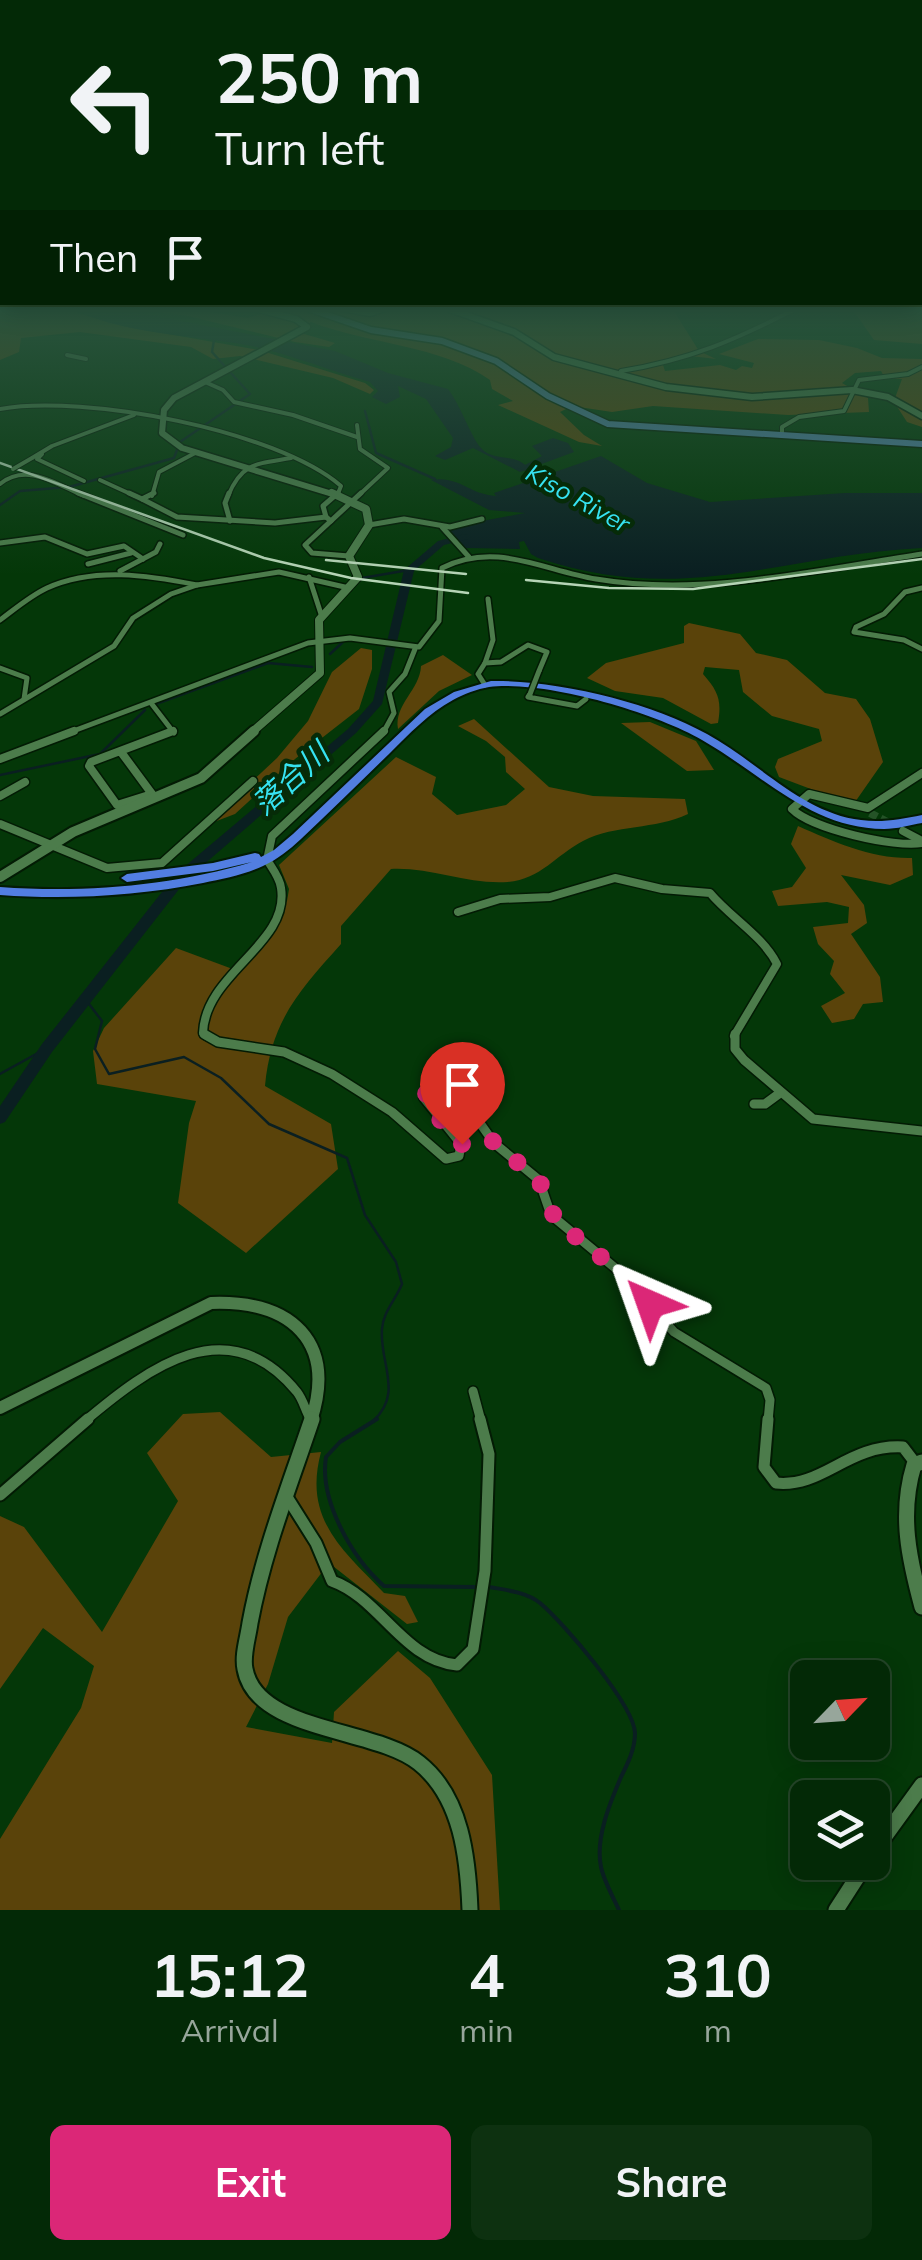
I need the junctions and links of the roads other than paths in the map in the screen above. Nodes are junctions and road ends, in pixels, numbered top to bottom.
1 (176, 397) edge
2 (231, 397) edge
3 (550, 397) edge
4 (849, 397) edge
5 (884, 397) edge
6 (0, 409) edge
7 (134, 415) junction
8 (922, 416) edge
9 (163, 419) junction
10 (357, 425) dead end
11 (782, 434) junction
12 (357, 437) junction
13 (922, 444) edge
14 (43, 450) junction
15 (197, 452) junction
16 (291, 458) junction
17 (250, 468) junction
18 (100, 480) dead end
19 (0, 481) edge
20 (84, 481) dead end
21 (338, 494) junction
22 (142, 499) junction
23 (356, 501) junction
24 (482, 519) dead end
25 (328, 520) junction
26 (230, 521) junction
27 (370, 524) junction
28 (442, 527) junction
29 (183, 535) dead end
30 (0, 543) edge
31 (160, 544) dead end
32 (131, 553) junction
33 (467, 554) junction
34 (922, 554) edge
35 (349, 556) junction
36 (143, 559) junction
37 (88, 564) dead end
38 (112, 576) junction
39 (309, 577) junction
40 (197, 585) junction
41 (349, 588) junction
42 (922, 588) edge
43 (488, 599) dead end
44 (321, 614) junction
45 (0, 620) edge
46 (318, 642) junction
47 (412, 648) junction
48 (922, 649) edge
49 (545, 658) junction
50 (484, 663) junction
51 (0, 668) edge
52 (550, 668) dead end
53 (485, 685) junction
54 (586, 698) junction
55 (24, 700) junction
56 (151, 703) junction
57 (0, 714) edge
58 (122, 752) junction
59 (0, 759) edge
60 (922, 773) edge
61 (254, 780) dead end
62 (25, 782) dead end
63 (0, 796) edge
64 (798, 802) junction
65 (922, 819) edge
66 (0, 824) edge
67 (903, 831) tunnel mouth
68 (922, 842) edge
69 (51, 845) junction
70 (267, 856) junction
71 (0, 884) edge
72 (458, 912) dead end
73 (780, 1093) junction
74 (754, 1104) dead end
75 (922, 1132) edge
76 (474, 1391) dead end
77 (0, 1408) edge
78 (311, 1420) junction
79 (919, 1463) edge
80 (284, 1494) junction
81 (0, 1495) edge
82 (922, 1608) edge
83 (922, 1786) edge
84 (890, 1830) edge
85 (855, 1880) edge
86 (470, 1910) edge
87 (836, 1910) edge

1 - 9 street
2 - 12 street
3 - 11 main road
4 - 11 street
5 - 8 street
6 - 7 street
7 - 9 street
7 - 14 street
9 - 15 street
9 - 16 street
10 - 12 street
11 - 13 main road
12 - 23 street
14 - 19 street, bridge
14 - 20 street
15 - 17 street
15 - 22 street
16 - 17 street
16 - 21 street
17 - 21 street
17 - 26 street
18 - 22 street
19 - 29 street
21 - 23 street
21 - 25 street
22 - 26 street
23 - 25 street
23 - 27 street
24 - 28 street
25 - 26 street
25 - 35 street
27 - 28 street
27 - 35 street
28 - 33 street
30 - 32 street
31 - 36 street
32 - 36 street
32 - 37 street
33 - 34 street
33 - 47 street
35 - 41 street
36 - 38 street
38 - 40 street
38 - 45 street
39 - 40 street
39 - 41 street
39 - 44 street
40 - 55 street
41 - 44 street
42 - 48 street
43 - 50 street
44 - 46 street
46 - 47 street
46 - 56 street
46 - 69 street
47 - 70 street
49 - 50 street
49 - 52 street
49 - 54 street, bridge
50 - 53 street
51 - 55 street
53 - 54 highway
53 - 70 highway
54 - 64 highway
55 - 57 street
56 - 58 street
56 - 59 street
58 - 58 street
60 - 64 street
61 - 69 street
62 - 63 street
64 - 65 highway
64 - 68 street
66 - 69 street
67 - 68 street
69 - 71 street
70 - 71 highway
70 - 79 street
72 - 73 street
73 - 74 street
73 - 75 street
76 - 80 street
77 - 78 street
78 - 80 street
78 - 81 street
79 - 82 street
80 - 86 street
83 - 84 street
85 - 87 street

